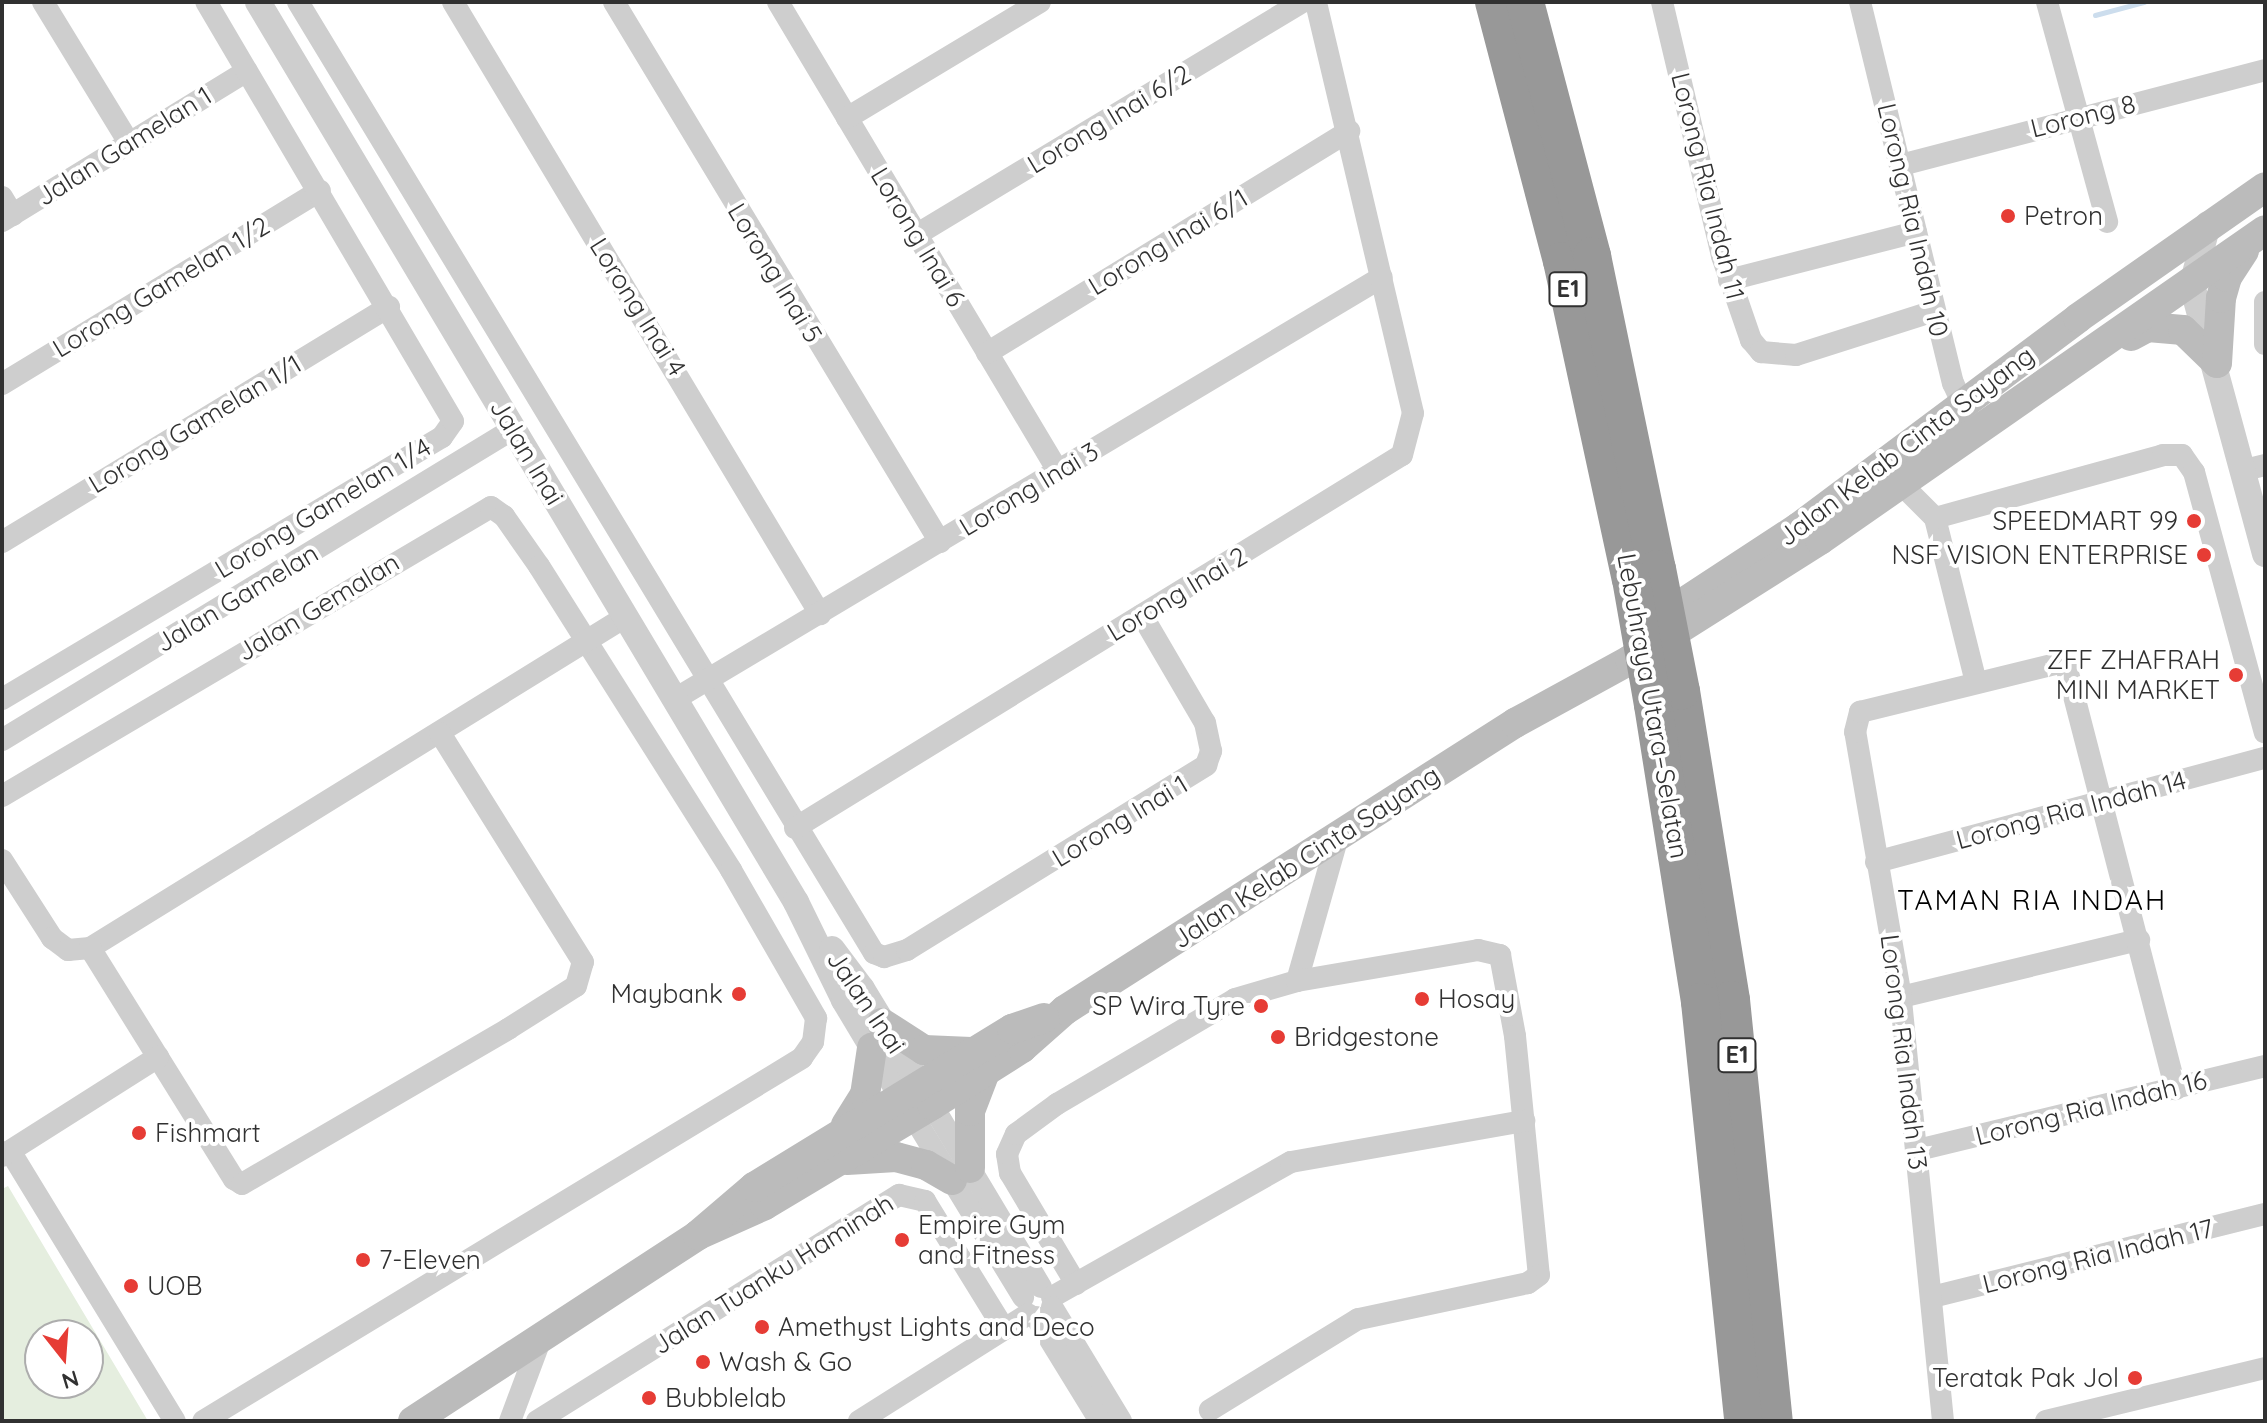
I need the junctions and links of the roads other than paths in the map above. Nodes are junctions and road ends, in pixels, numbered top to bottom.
1 (43, 2) edge
2 (206, 2) edge
3 (258, 2) edge
4 (298, 2) edge
5 (453, 2) edge
6 (614, 2) edge
7 (778, 2) edge
8 (1040, 2) edge
9 (1302, 2) edge
10 (1316, 2) edge
11 (1494, 2) edge
12 (1525, 2) edge
13 (1662, 2) edge
14 (1860, 2) edge
15 (2047, 2) edge
16 (2265, 70) edge
17 (247, 71) junction
18 (2076, 117) junction
19 (847, 118) junction
20 (1349, 131) junction
21 (129, 143) junction
22 (1901, 165) junction
23 (2265, 187) edge
24 (320, 191) junction
25 (6, 211) edge
26 (2107, 222) dead end
27 (2208, 224) junction
28 (1916, 232) junction
29 (2259, 234) edge
30 (916, 235) junction
31 (2156, 265) junction
32 (1382, 277) junction
33 (1729, 280) junction
34 (2192, 285) junction
35 (2265, 302) edge
36 (389, 307) junction
37 (1934, 311) junction
38 (2265, 344) edge
39 (2100, 346) junction
40 (987, 353) junction
41 (2217, 363) junction
42 (2, 384) edge
43 (1960, 406) junction
44 (513, 429) junction
45 (1978, 432) junction
46 (2255, 467) edge
47 (1058, 471) junction
48 (1902, 485) junction
49 (2258, 496) edge
50 (1935, 518) junction
51 (2, 542) edge
52 (940, 542) junction
53 (2265, 554) edge
54 (1644, 574) junction
55 (820, 614) junction
56 (1142, 615) junction
57 (625, 617) junction
58 (586, 643) junction
59 (706, 681) junction
60 (1976, 683) junction
61 (1667, 698) junction
62 (2, 699) edge
63 (675, 699) junction
64 (1547, 703) junction
65 (440, 733) junction
66 (2265, 733) edge
67 (2, 740) edge
68 (2265, 758) edge
69 (2, 796) edge
70 (2104, 800) junction
71 (795, 828) junction
72 (1338, 836) junction
73 (2, 860) edge
74 (1876, 862) junction
75 (2139, 940) junction
76 (90, 948) junction
77 (1297, 981) junction
78 (1901, 997) junction
79 (877, 1035) junction
80 (158, 1057) junction
81 (979, 1062) junction
82 (2265, 1066) edge
83 (2176, 1089) junction
84 (916, 1100) junction
85 (1524, 1121) junction
86 (1918, 1150) junction
87 (6, 1153) edge
88 (828, 1153) junction
89 (961, 1174) junction
90 (2265, 1214) edge
91 (1076, 1284) junction
92 (1932, 1297) junction
93 (1039, 1303) junction
94 (1004, 1329) junction
95 (541, 1338) junction
96 (2265, 1368) edge
97 (1210, 1410) dead end
98 (175, 1421) edge
99 (203, 1421) edge
100 (413, 1421) edge
101 (510, 1421) edge
102 (537, 1421) edge
103 (859, 1421) edge
104 (1100, 1421) edge
105 (1121, 1421) edge
106 (1743, 1421) edge
107 (1774, 1421) edge
108 (1943, 1421) edge
109 (2046, 1421) edge

1 - 21 street
2 - 17 street, Lorong Gamelan 1/4
3 - 44 street, Jalan Inai
4 - 59 street
5 - 55 street, Lorong Inai 4
6 - 52 street, Lorong Inai 5
7 - 19 street, Lorong Inai 6
8 - 19 street
9 - 30 street, Lorong Inai 6/2
10 - 20 street, Lorong Inai 2
11 - 54 highway, Lebuhraya Utara–Selatan / E1
12 - 54 highway, Lebuhraya Utara–Selatan / E1
13 - 33 street, Lorong Ria Indah 11
14 - 22 street, Lorong Ria Indah 10
15 - 18 street
16 - 18 street, Lorong 8
17 - 21 street, Jalan Gamelan 1
17 - 24 street, Lorong Gamelan 1/4
18 - 22 street, Lorong 8
18 - 26 street
19 - 30 street, Lorong Inai 6
20 - 32 street, Lorong Inai 2
20 - 40 street, Lorong Inai 6/1
21 - 25 street, Jalan Gamelan 1
22 - 28 street, Lorong Ria Indah 10
23 - 27 main road, Jalan Kelab Cinta Sayang
24 - 36 street, Lorong Gamelan 1/4
24 - 42 street, Lorong Gamelan 1/2
27 - 31 main road, Jalan Kelab Cinta Sayang
27 - 34 street
28 - 33 street
28 - 37 street, Lorong Ria Indah 10
29 - 34 main road, Jalan Kelab Cinta Sayang
29 - 41 main road
30 - 40 street, Lorong Inai 6
31 - 34 street
31 - 43 main road, Jalan Kelab Cinta Sayang
32 - 47 street, Lorong Inai 3
32 - 56 street, Lorong Inai 2
33 - 37 street, Lorong Ria Indah 11
34 - 39 main road, Jalan Kelab Cinta Sayang
34 - 41 street
35 - 38 street
36 - 51 street, Lorong Gamelan 1/1
36 - 62 street, Lorong Gamelan 1/4
37 - 43 street, Lorong Ria Indah 10
39 - 41 main road
39 - 45 main road, Jalan Kelab Cinta Sayang
40 - 47 street, Lorong Inai 6
41 - 46 street
43 - 45 street, Lorong Ria Indah 10
43 - 64 main road, Jalan Kelab Cinta Sayang
44 - 57 street, Jalan Inai
44 - 67 street, Jalan Gamelan
45 - 48 main road, Jalan Kelab Cinta Sayang
46 - 49 street
47 - 52 street, Lorong Inai 3
48 - 50 street
48 - 64 main road, Jalan Kelab Cinta Sayang
49 - 53 street
50 - 60 street
50 - 66 street
52 - 55 street, Lorong Inai 3
54 - 61 highway, Lebuhraya Utara–Selatan / E1, bridge
55 - 59 street, Lorong Inai 3
56 - 71 street, Lorong Inai 2
56 - 71 street, Lorong Inai 1
57 - 58 street
57 - 63 street, Jalan Inai
58 - 65 street
58 - 69 street, Jalan Gemalan
58 - 99 street
59 - 63 street, Lorong Inai 3
59 - 71 street
60 - 70 street, Lorong Ria Indah 13
60 - 74 street, Lorong Ria Indah 13
61 - 106 highway, Lebuhraya Utara–Selatan / E1
61 - 107 highway, Lebuhraya Utara–Selatan / E1
63 - 79 street, Jalan Inai
64 - 72 main road, Jalan Kelab Cinta Sayang
65 - 76 street
65 - 80 street
68 - 70 street, Lorong Ria Indah 14
70 - 74 street, Lorong Ria Indah 14
70 - 75 street, Lorong Ria Indah 13
72 - 77 street
72 - 81 main road, Jalan Kelab Cinta Sayang
73 - 76 street
74 - 78 street, Lorong Ria Indah 13
75 - 78 street
75 - 83 street, Lorong Ria Indah 13
76 - 80 street
77 - 85 street
77 - 91 street
78 - 86 street, Lorong Ria Indah 13
79 - 81 main road
79 - 84 street, Jalan Inai
79 - 88 main road
80 - 87 street
81 - 84 main road, Jalan Kelab Cinta Sayang
81 - 89 main road
82 - 83 street, Lorong Ria Indah 16
83 - 86 street, Lorong Ria Indah 16
84 - 88 main road, Jalan Kelab Cinta Sayang
84 - 89 street
85 - 91 street
85 - 97 street
86 - 92 street, Lorong Ria Indah 13
87 - 98 street
88 - 89 main road
88 - 95 main road, Jalan Kelab Cinta Sayang
89 - 93 street
90 - 92 street, Lorong Ria Indah 17
91 - 93 street
92 - 108 street, Lorong Ria Indah 13
93 - 94 street
93 - 104 street
93 - 105 street
94 - 102 street, Jalan Tuanku Haminah
94 - 103 street
95 - 100 main road, Jalan Kelab Cinta Sayang
95 - 101 street
96 - 109 street

